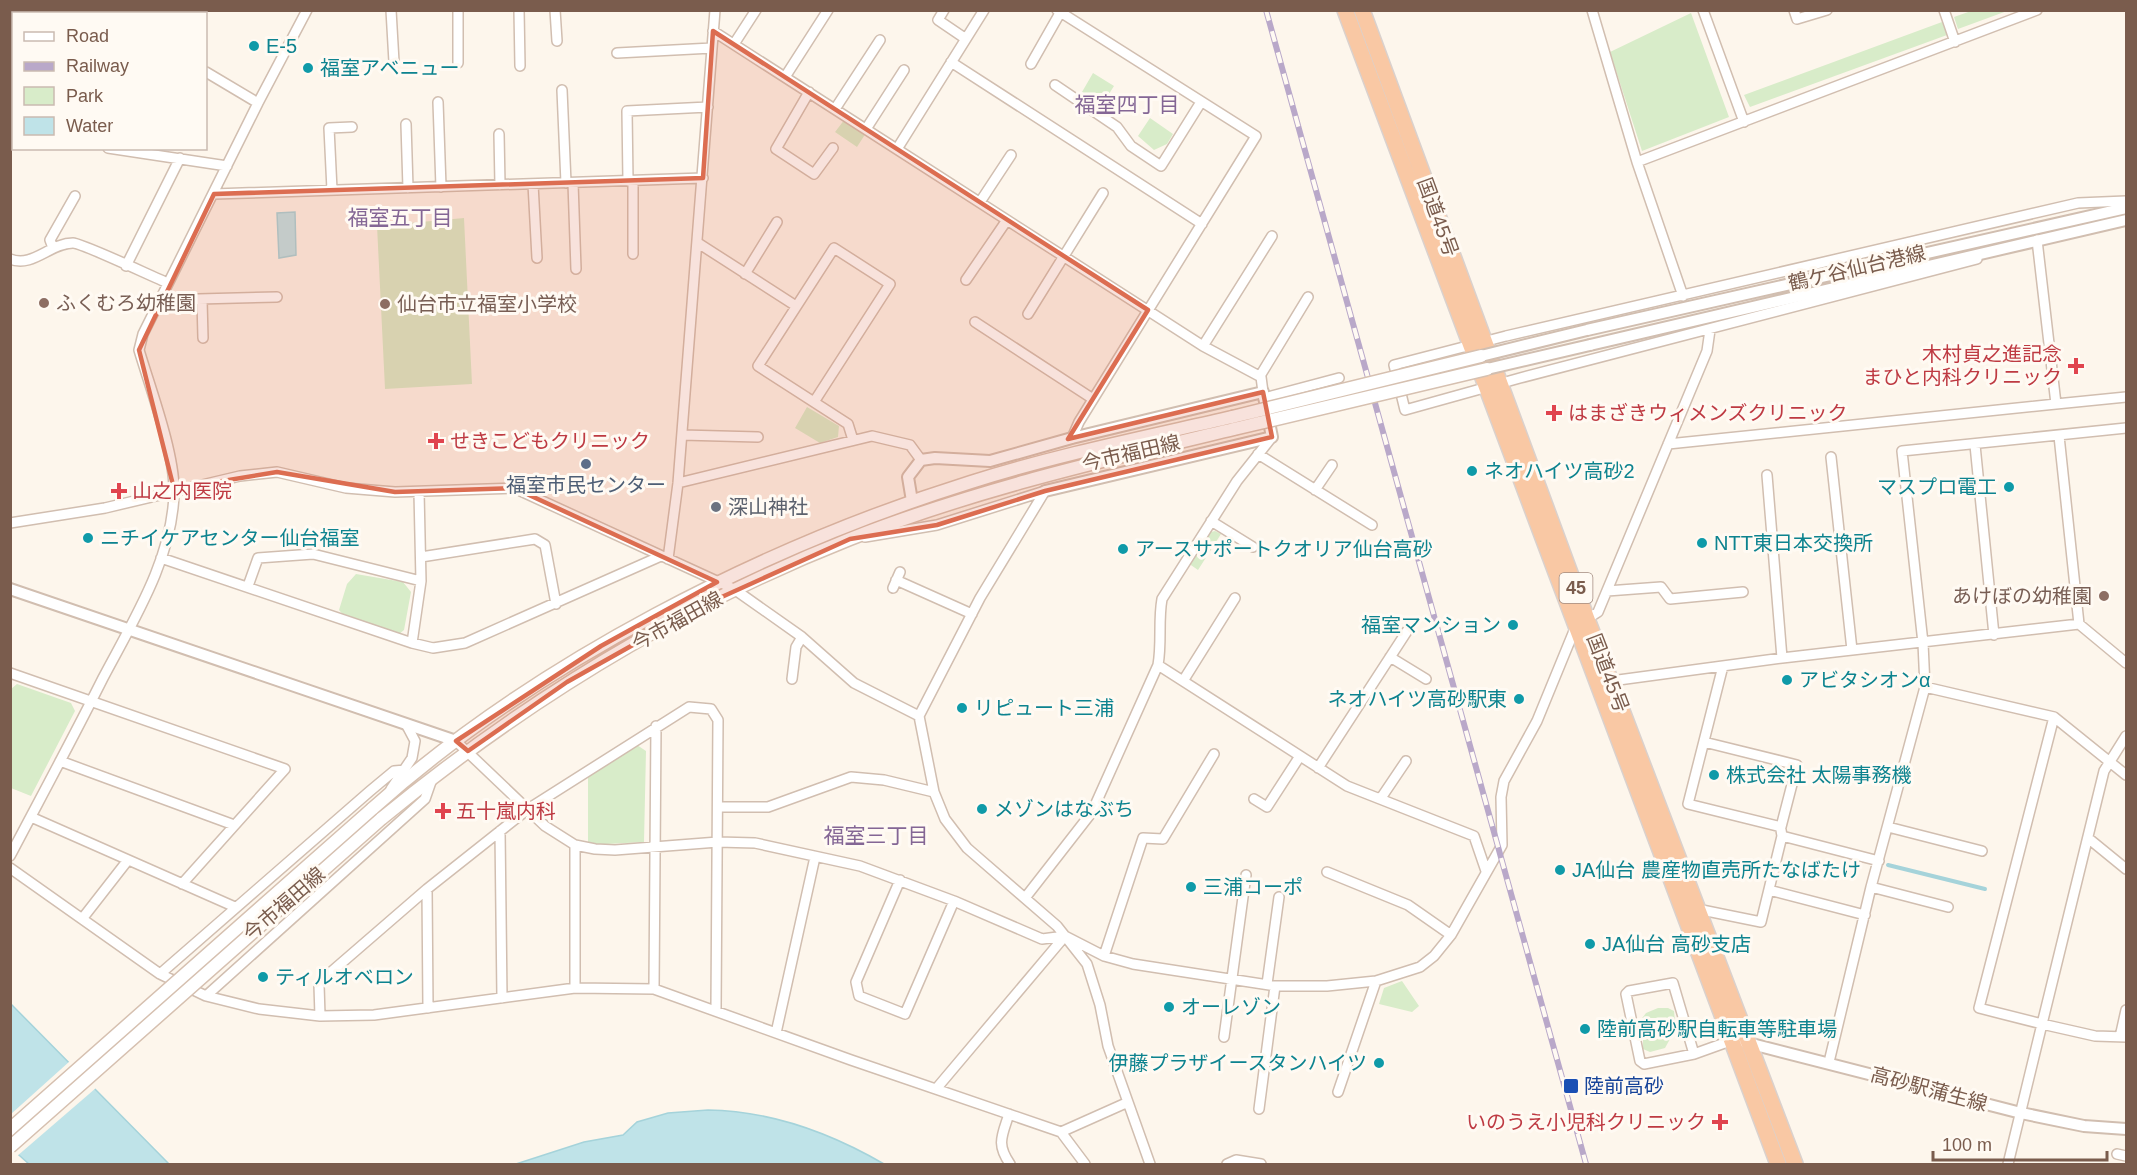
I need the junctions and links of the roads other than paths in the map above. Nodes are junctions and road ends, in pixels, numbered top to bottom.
1 (308, 10) edge
2 (391, 10) edge
3 (458, 10) edge
4 (519, 10) edge
5 (555, 10) edge
6 (715, 10) edge
7 (756, 10) edge
8 (828, 10) edge
9 (944, 10) edge
10 (984, 10) edge
11 (1345, 10) edge
12 (1362, 10) edge
13 (1592, 10) edge
14 (1703, 10) edge
15 (1794, 10) edge
16 (1827, 10) edge
17 (1944, 10) edge
18 (2037, 10) edge
19 (1059, 12) edge
20 (713, 31) junction
21 (966, 39) junction
22 (880, 40) dead end
23 (557, 41) dead end
24 (1955, 42) junction
25 (734, 44) junction
26 (712, 48) junction
27 (616, 53) dead end
28 (394, 62) dead end
29 (951, 62) junction
30 (458, 63) dead end
31 (1031, 64) dead end
32 (520, 66) dead end
33 (904, 70) dead end
34 (207, 73) edge
35 (785, 77) junction
36 (1055, 86) dead end
37 (562, 90) dead end
38 (809, 92) junction
39 (438, 102) dead end
40 (1201, 102) junction
41 (258, 103) junction
42 (708, 107) junction
43 (835, 109) junction
44 (1744, 122) junction
45 (406, 124) dead end
46 (352, 127) dead end
47 (866, 129) junction
48 (499, 134) dead end
49 (832, 148) dead end
50 (897, 149) junction
51 (122, 150) edge
52 (1011, 155) dead end
53 (180, 158) junction
54 (1637, 162) junction
55 (227, 165) junction
56 (703, 178) junction
57 (631, 181) junction
58 (569, 183) junction
59 (533, 184) junction
60 (500, 185) junction
61 (441, 187) junction
62 (408, 188) junction
63 (332, 190) junction
64 (1103, 193) dead end
65 (214, 194) junction
66 (75, 196) dead end
67 (2127, 201) edge
68 (980, 202) junction
69 (2127, 208) edge
70 (1007, 220) junction
71 (2127, 220) edge
72 (777, 222) dead end
73 (1202, 224) junction
74 (1272, 236) dead end
75 (2037, 240) junction
76 (698, 243) junction
77 (2012, 246) junction
78 (53, 248) junction
79 (633, 254) dead end
80 (1064, 256) junction
81 (537, 258) dead end
82 (10, 259) edge
83 (126, 266) junction
84 (576, 268) dead end
85 (745, 274) junction
86 (966, 280) dead end
87 (168, 283) junction
88 (1683, 296) junction
89 (277, 297) dead end
90 (1308, 297) dead end
91 (160, 300) junction
92 (202, 300) junction
93 (796, 306) junction
94 (1148, 310) junction
95 (1028, 314) dead end
96 (975, 322) dead end
97 (1710, 330) junction
98 (203, 338) dead end
99 (1203, 346) junction
100 (1479, 348) junction
101 (1487, 369) joint
102 (1260, 376) junction
103 (1339, 378) dead end
104 (1493, 385) junction
105 (1264, 395) junction
106 (2127, 397) edge
107 (1093, 399) junction
108 (814, 402) junction
109 (2056, 405) junction
110 (1233, 423) junction
111 (2127, 428) edge
112 (682, 435) junction
113 (2059, 436) junction
114 (758, 437) dead end
115 (1272, 437) junction
116 (1072, 438) junction
117 (853, 440) junction
118 (1668, 444) junction
119 (1975, 445) junction
120 (1258, 454) junction
121 (1831, 457) dead end
122 (921, 460) junction
123 (1332, 465) dead end
124 (1767, 475) dead end
125 (678, 483) junction
126 (174, 489) junction
127 (1315, 490) junction
128 (1046, 491) junction
129 (419, 492) junction
130 (912, 501) junction
131 (1211, 521) junction
132 (10, 522) edge
133 (1372, 525) dead end
134 (850, 539) junction
135 (1253, 547) dead end
136 (421, 557) junction
137 (665, 557) junction
138 (161, 558) junction
139 (896, 580) dead end
140 (421, 581) junction
141 (717, 582) junction
142 (248, 586) junction
143 (10, 589) edge
144 (734, 589) junction
145 (1607, 591) junction
146 (1743, 592) dead end
147 (1235, 598) dead end
148 (556, 604) junction
149 (972, 614) junction
150 (1582, 623) junction
151 (2079, 624) junction
152 (1411, 625) dead end
153 (129, 628) junction
154 (1994, 635) junction
155 (802, 637) junction
156 (412, 643) junction
157 (1923, 643) junction
158 (1852, 650) junction
159 (1390, 657) junction
160 (1782, 658) junction
161 (2127, 663) edge
162 (1158, 664) junction
163 (1723, 666) junction
164 (11, 673) edge
165 (792, 679) dead end
166 (1426, 679) dead end
167 (1184, 681) junction
168 (1611, 681) junction
169 (1925, 687) junction
170 (91, 701) junction
171 (919, 716) junction
172 (2054, 717) junction
173 (406, 724) junction
174 (656, 726) junction
175 (2127, 736) edge
176 (456, 741) junction
177 (1704, 742) junction
178 (468, 751) junction
179 (1214, 754) dead end
180 (1300, 756) junction
181 (60, 761) junction
182 (1406, 761) dead end
183 (2109, 761) junction
184 (1318, 768) junction
185 (405, 770) junction
186 (2127, 775) edge
187 (433, 776) junction
188 (934, 792) junction
189 (385, 798) junction
190 (1381, 798) junction
191 (1254, 799) dead end
192 (718, 807) junction
193 (528, 809) junction
194 (31, 818) junction
195 (234, 825) junction
196 (1888, 827) junction
197 (500, 831) junction
198 (1781, 831) junction
199 (2088, 838) junction
200 (718, 843) junction
201 (575, 844) junction
202 (655, 848) junction
203 (1982, 851) dead end
204 (10, 856) edge
205 (815, 856) junction
206 (128, 860) junction
207 (1879, 861) junction
208 (10, 867) edge
209 (2127, 869) edge
210 (1486, 871) junction
211 (1327, 872) dead end
212 (1246, 874) dead end
213 (900, 880) junction
214 (182, 884) junction
215 (1871, 887) junction
216 (427, 889) junction
217 (1769, 890) junction
218 (1279, 897) dead end
219 (1025, 898) junction
220 (954, 901) junction
221 (235, 907) junction
222 (1948, 907) dead end
223 (1697, 908) junction
224 (1865, 915) junction
225 (82, 919) junction
226 (1451, 934) junction
227 (1065, 936) junction
228 (1104, 956) junction
229 (159, 974) junction
230 (1232, 978) junction
231 (1377, 981) junction
232 (1271, 985) junction
233 (575, 988) junction
234 (654, 989) junction
235 (206, 996) junction
236 (502, 998) junction
237 (428, 1008) junction
238 (716, 1009) junction
239 (2127, 1010) edge
240 (320, 1016) junction
241 (2042, 1024) junction
242 (776, 1033) junction
243 (1224, 1037) dead end
244 (2123, 1037) edge
245 (1740, 1041) junction
246 (1694, 1054) junction
247 (1829, 1062) junction
248 (936, 1089) junction
249 (1338, 1092) dead end
250 (1126, 1103) junction
251 (1259, 1109) dead end
252 (2021, 1113) junction
253 (1009, 1114) junction
254 (10, 1129) edge
255 (2127, 1129) edge
256 (1062, 1132) junction
257 (10, 1148) edge
258 (1010, 1164) edge
259 (1086, 1164) edge
260 (1150, 1164) edge
261 (1227, 1164) edge
262 (1261, 1164) edge
263 (1778, 1164) edge
264 (1795, 1164) edge
265 (2008, 1164) edge

1 - 41 street
2 - 28 street
3 - 30 street
4 - 32 street
5 - 23 street
6 - 20 street
7 - 25 street
8 - 35 street
9 - 21 street
10 - 21 street
11 - 100 highway, 国道45号 / 45
12 - 100 highway, 国道45号 / 45
13 - 54 street
14 - 44 street
15 - 16 street
17 - 24 street
18 - 24 street
19 - 31 street
19 - 40 street
20 - 25 street
20 - 26 street
21 - 29 street
22 - 43 street
24 - 44 street
25 - 35 street
26 - 27 street
26 - 42 street
29 - 50 street
29 - 73 street
33 - 47 street
34 - 41 street
35 - 38 street
36 - 40 street
37 - 58 street
38 - 43 street
38 - 49 street
39 - 61 street
40 - 73 street
41 - 55 street
42 - 56 street
42 - 57 street
43 - 47 street
44 - 54 street
45 - 62 street
46 - 63 street
47 - 50 street
48 - 60 street
50 - 68 street
51 - 53 street
52 - 68 street
53 - 55 street
53 - 83 street
54 - 88 street
55 - 65 street
56 - 57 street
56 - 76 street
57 - 58 street
57 - 79 street
58 - 59 street
58 - 84 street
59 - 60 street
59 - 81 street
60 - 61 street
61 - 62 street
62 - 63 street
63 - 65 street
64 - 80 street
65 - 87 street
66 - 78 street
67 - 88 street
68 - 70 street
69 - 100 street, 鶴ケ谷仙台港線, bridge
70 - 80 street
70 - 86 street
71 - 75 street, 鶴ケ谷仙台港線
72 - 85 street
73 - 94 street
74 - 99 street
75 - 77 street, 鶴ケ谷仙台港線
75 - 109 street
76 - 85 street
76 - 112 street
77 - 97 street
77 - 101 street, 鶴ケ谷仙台港線, bridge
78 - 82 street
78 - 83 street
80 - 94 street
80 - 95 street
83 - 87 street
85 - 93 street
87 - 91 street
88 - 100 street
89 - 92 street
90 - 102 street
91 - 92 street
91 - 126 street
92 - 98 street
93 - 108 street
93 - 108 street
94 - 99 street
94 - 107 street
96 - 107 street
97 - 104 street
97 - 118 street
99 - 102 street
100 - 104 highway, 国道45号 / 45
100 - 104 street
100 - 110 main road, 今市福田線, bridge
101 - 110 main road, 今市福田線, bridge
102 - 105 street
103 - 105 street
104 - 150 highway, 国道45号 / 45
105 - 115 street
105 - 116 street
106 - 109 street
107 - 116 street
108 - 117 street
109 - 118 street
110 - 130 main road, 今市福田線
110 - 134 main road, 今市福田線
111 - 113 street
112 - 114 street
112 - 125 street
113 - 119 street
113 - 151 street
115 - 120 street
115 - 128 street
116 - 122 street
117 - 122 street
117 - 125 street
118 - 145 street
119 - 154 street
119 - 157 street
120 - 127 street
120 - 131 street
121 - 158 street
122 - 130 street
123 - 127 street
124 - 160 street
125 - 137 street
126 - 129 street
126 - 132 street
126 - 138 street
127 - 133 street
128 - 134 street
128 - 149 street
129 - 136 street
129 - 137 street
130 - 141 main road, 今市福田線
131 - 135 street
131 - 162 street
134 - 144 main road, 今市福田線
136 - 140 street
136 - 148 street
137 - 141 street
137 - 148 street
138 - 142 street
138 - 153 street
139 - 149 street
140 - 142 street
140 - 156 street
141 - 144 street
141 - 176 main road, 今市福田線
142 - 156 street
143 - 153 street
144 - 155 street
144 - 178 main road, 今市福田線
145 - 146 street
145 - 150 street
147 - 167 street
148 - 156 street
149 - 171 street
150 - 168 highway, 国道45号 / 45
150 - 210 street
150 - 245 highway, 国道45号 / 45
151 - 154 street
151 - 161 street
152 - 159 street
153 - 170 street
153 - 173 street
154 - 157 street
155 - 165 street
155 - 171 street
157 - 158 street
157 - 169 street
158 - 160 street
159 - 166 street
159 - 184 street
160 - 163 street
162 - 167 street
162 - 219 street
163 - 168 street
163 - 177 street
164 - 170 street
167 - 180 street
168 - 223 highway, 国道45号 / 45
169 - 172 street
169 - 196 street
170 - 181 street
170 - 195 street
171 - 188 street
172 - 183 street
172 - 241 street
173 - 176 street
173 - 185 street
174 - 192 street
174 - 193 street
174 - 202 street
175 - 183 street
176 - 178 street
176 - 189 main road, 今市福田線
177 - 198 street
177 - 198 street
178 - 187 main road, 今市福田線
178 - 193 street
179 - 228 street
180 - 184 street
180 - 191 street
181 - 194 street
181 - 195 street
182 - 190 street
183 - 186 street
183 - 199 street
184 - 190 street
185 - 189 street
185 - 221 street
187 - 235 street
187 - 257 main road, 今市福田線, bridge
188 - 192 street
188 - 219 street
189 - 254 main road, 今市福田線, bridge
190 - 210 street
192 - 200 street
193 - 197 street
193 - 201 street
194 - 204 street
194 - 206 street
195 - 214 street
196 - 203 street
196 - 207 street
197 - 216 street
197 - 236 street
198 - 207 street
198 - 217 street
199 - 209 street
199 - 241 street
200 - 202 street
200 - 205 street
200 - 238 street
201 - 202 street
201 - 233 street
202 - 234 street
205 - 213 street
205 - 242 street
206 - 214 street
206 - 225 street
207 - 215 street
208 - 225 street
210 - 226 street
211 - 226 street
212 - 230 street
213 - 220 street
213 - 220 street
214 - 221 street
215 - 222 street
215 - 224 street
216 - 237 street
216 - 240 street
217 - 223 street
217 - 224 street
218 - 232 street
219 - 227 street
220 - 227 street
221 - 229 street
223 - 245 highway, 国道45号 / 45
224 - 247 street
225 - 229 street
226 - 231 street
227 - 228 street
227 - 248 street
227 - 250 street
228 - 230 street
229 - 235 street
230 - 232 street
230 - 243 street
231 - 232 street
231 - 249 street
232 - 251 street
233 - 234 street
233 - 236 street
234 - 238 street
235 - 240 street
236 - 237 street
237 - 240 street
238 - 242 street
239 - 244 street
241 - 244 street
241 - 252 street
242 - 248 street
245 - 246 street
245 - 247 street, 高砂駅蒲生線
245 - 263 highway, 国道45号 / 45
245 - 264 highway, 国道45号 / 45
246 - 246 street
247 - 252 street, 高砂駅蒲生線
248 - 253 street
250 - 256 street
250 - 260 street
252 - 255 street, 高砂駅蒲生線
252 - 265 street
253 - 256 street
253 - 258 street
256 - 259 street
261 - 262 street

